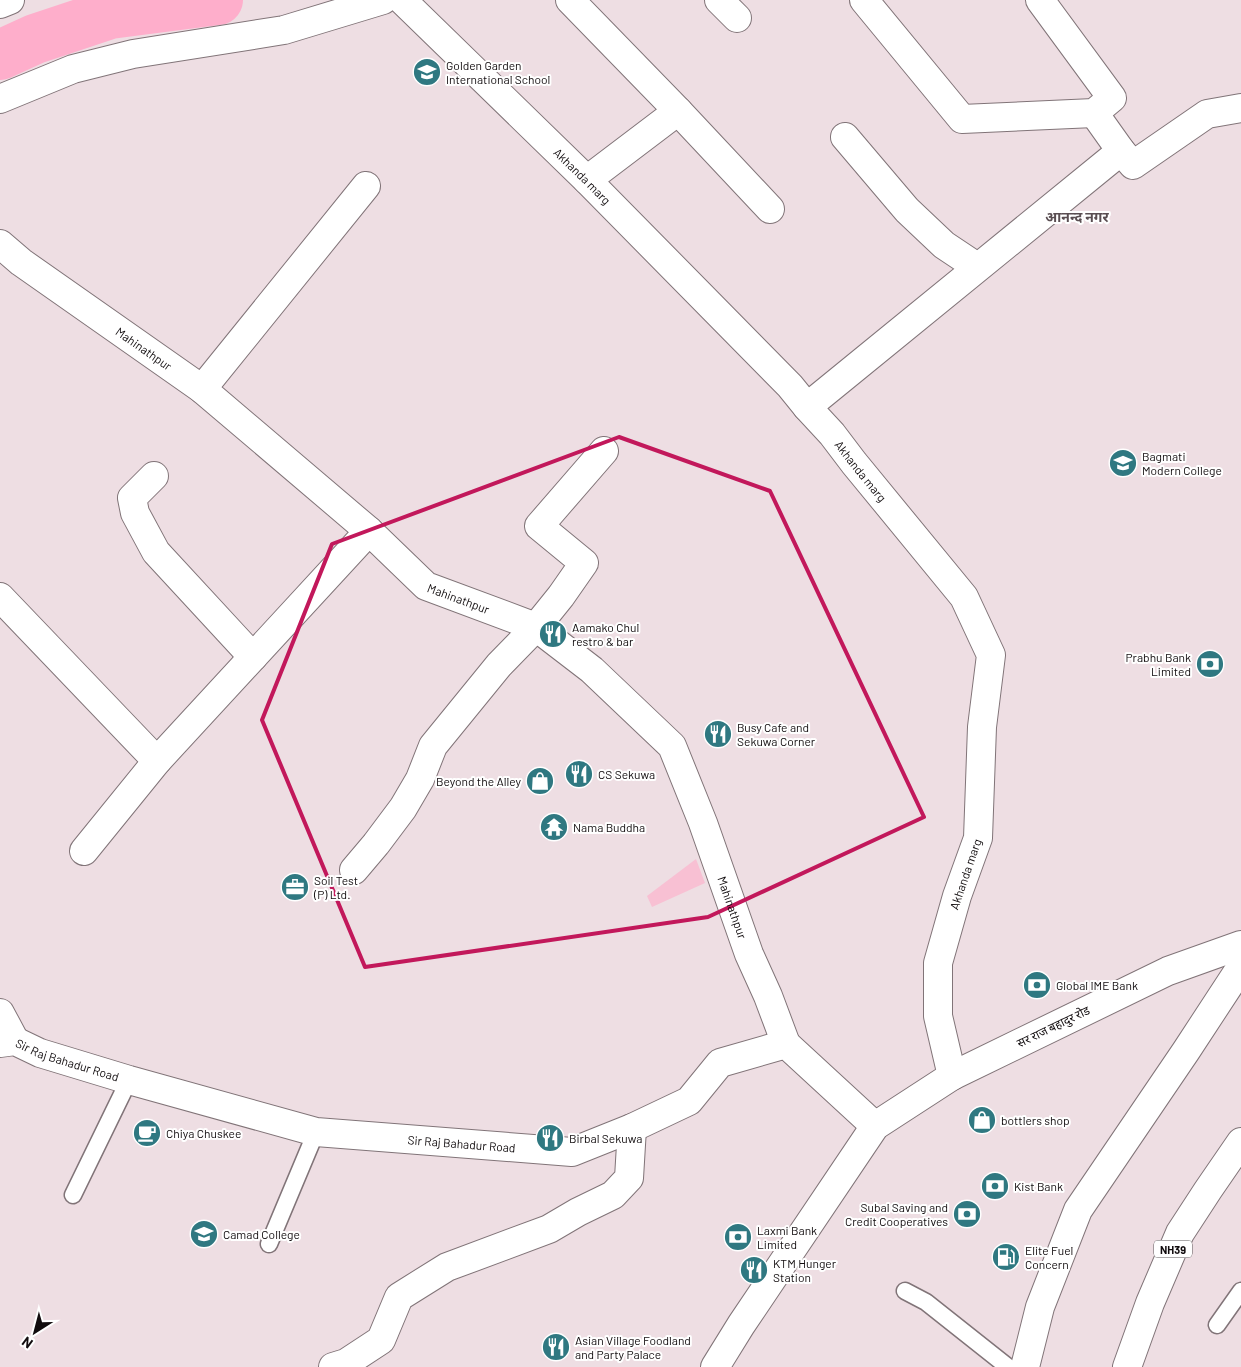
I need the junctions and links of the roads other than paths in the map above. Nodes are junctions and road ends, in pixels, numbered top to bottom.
1 (10, 0) edge
2 (383, 0) edge
3 (402, 0) edge
4 (570, 0) edge
5 (864, 0) edge
6 (1040, 0) edge
7 (0, 4) edge
8 (0, 99) edge
9 (1241, 108) edge
10 (678, 111) junction
11 (1094, 113) junction
12 (845, 137) dead end
13 (1121, 151) junction
14 (587, 180) junction
15 (366, 186) dead end
16 (770, 209) dead end
17 (0, 244) edge
18 (977, 267) junction
19 (202, 389) junction
20 (807, 407) junction
21 (604, 451) dead end
22 (154, 476) dead end
23 (369, 531) junction
24 (0, 597) edge
25 (536, 627) junction
26 (253, 657) junction
27 (157, 761) junction
28 (84, 851) dead end
29 (354, 870) dead end
30 (1241, 945) edge
31 (1241, 967) edge
32 (0, 1013) edge
33 (8, 1042) edge
34 (786, 1044) junction
35 (952, 1076) junction
36 (129, 1080) junction
37 (875, 1126) junction
38 (632, 1128) junction
39 (316, 1132) junction
40 (1241, 1142) edge
41 (73, 1195) dead end
42 (269, 1244) dead end
43 (905, 1291) dead end
44 (1241, 1291) edge
45 (1217, 1326) dead end
46 (333, 1367) edge
47 (715, 1367) edge
48 (1008, 1367) edge
49 (1025, 1367) edge
50 (1127, 1367) edge

1 - 7 main road
2 - 8 main road
3 - 14 main road, Akhanda marg
4 - 10 main road
5 - 11 main road
6 - 11 main road
9 - 13 main road
10 - 14 main road
10 - 16 main road
11 - 13 main road
12 - 18 main road
13 - 18 main road
14 - 20 main road, Akhanda marg
15 - 19 main road
17 - 19 main road, Mahinathpur
18 - 20 main road
19 - 23 main road, Mahinathpur
20 - 35 main road, Akhanda marg
21 - 25 main road
22 - 26 main road
23 - 25 main road, Mahinathpur
23 - 26 main road
24 - 27 main road
25 - 29 main road
25 - 34 main road, Mahinathpur
26 - 27 main road
27 - 28 main road
30 - 35 main road, सर राज बहादुर रोड
31 - 49 main road
32 - 33 main road
33 - 36 main road, Sir Raj Bahadur Road
34 - 37 main road
34 - 38 main road, Sir Raj Bahadur Road
35 - 37 main road, सर राज बहादुर रोड
36 - 39 main road, Sir Raj Bahadur Road
36 - 41 lane
37 - 47 main road
38 - 39 main road, Sir Raj Bahadur Road
38 - 46 main road
39 - 42 lane
40 - 50 main road, NH39
43 - 48 lane
44 - 45 lane

